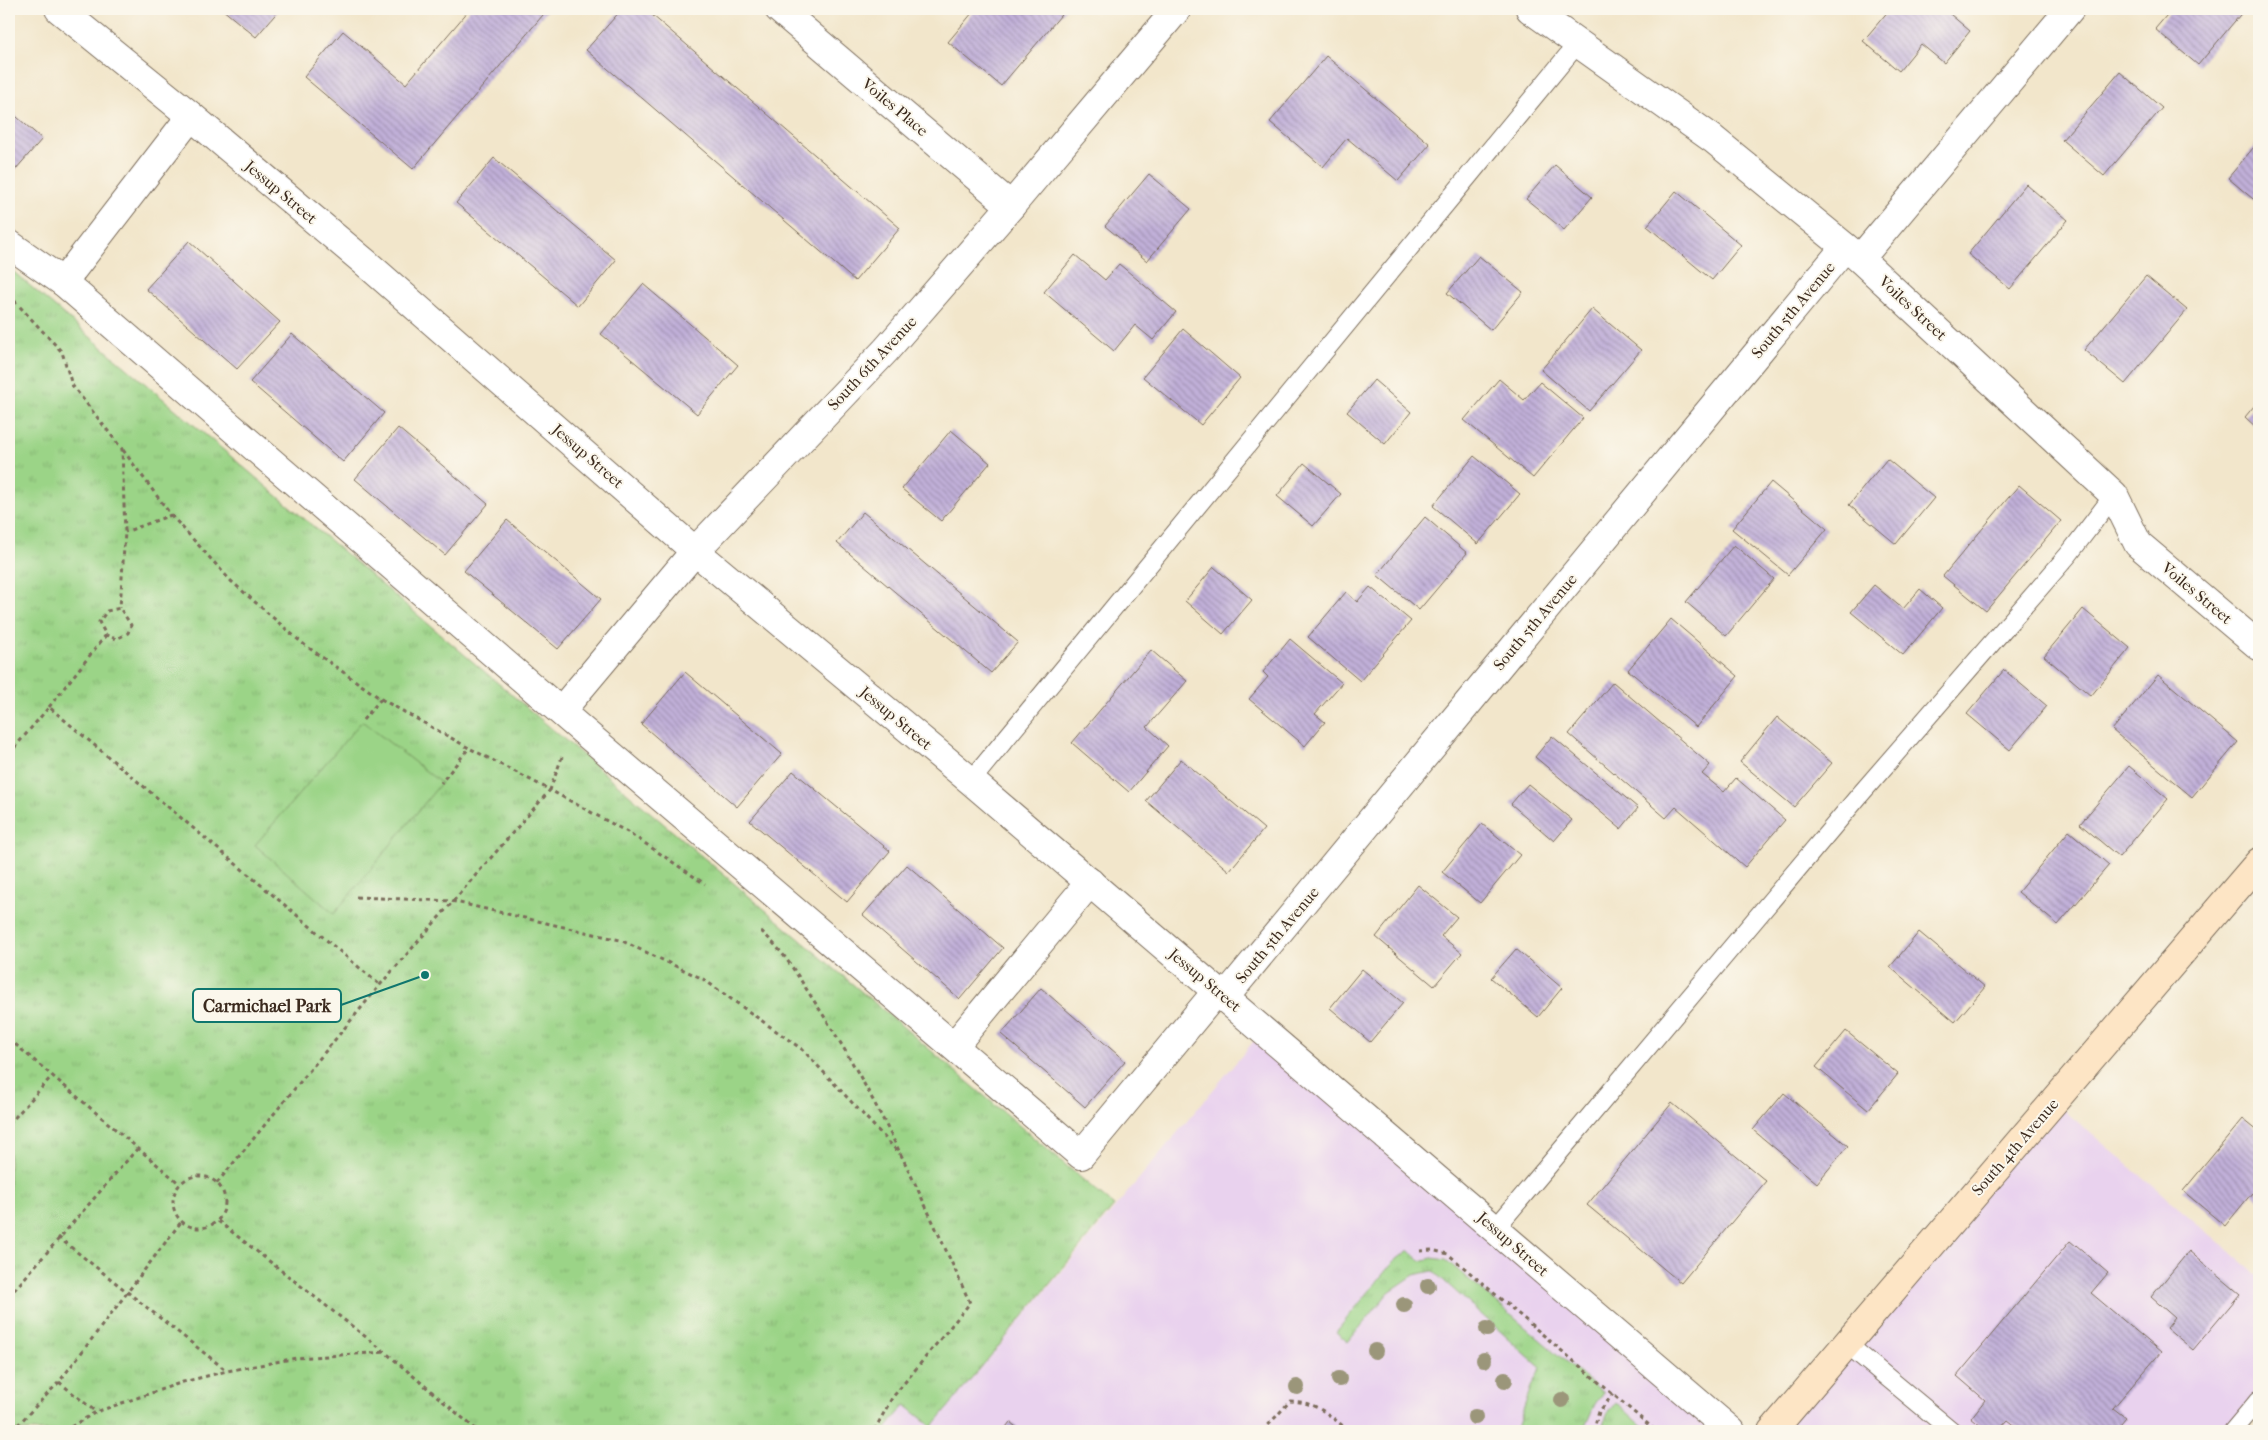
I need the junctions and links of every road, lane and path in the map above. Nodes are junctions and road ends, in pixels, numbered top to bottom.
1 (60, 9) edge
2 (779, 9) edge
3 (1177, 9) edge
4 (1530, 9) edge
5 (2070, 9) edge
6 (1578, 43) junction
7 (192, 116) junction
8 (1011, 206) junction
9 (9, 244) edge
10 (1852, 253) junction
11 (63, 282) junction
12 (9, 295) edge
13 (122, 449) junction
14 (2114, 495) junction
15 (171, 515) junction
16 (125, 532) junction
17 (695, 551) junction
18 (120, 608) junction
19 (106, 635) junction
20 (2259, 646) edge
21 (381, 699) junction
22 (49, 707) junction
23 (561, 711) junction
24 (362, 721) dead end
25 (575, 737) junction
26 (469, 748) junction
27 (9, 754) edge
28 (971, 780) junction
29 (441, 783) dead end
30 (550, 790) junction
31 (2259, 862) edge
32 (1090, 882) junction
33 (707, 885) dead end
34 (356, 897) dead end
35 (451, 901) junction
36 (757, 928) dead end
37 (380, 985) junction
38 (1221, 994) junction
39 (9, 1039) edge
40 (954, 1046) junction
41 (52, 1076) junction
42 (9, 1124) edge
43 (137, 1149) junction
44 (904, 1158) junction
45 (217, 1183) junction
46 (180, 1184) junction
47 (218, 1220) junction
48 (181, 1222) junction
49 (1495, 1229) junction
50 (58, 1238) junction
51 (1420, 1251) dead end
52 (128, 1291) junction
53 (9, 1296) edge
54 (1847, 1344) junction
55 (386, 1352) junction
56 (227, 1371) junction
57 (59, 1382) junction
58 (1613, 1394) junction
59 (2259, 1400) edge
60 (96, 1412) junction
61 (12, 1431) edge
62 (64, 1431) edge
63 (478, 1431) edge
64 (874, 1431) edge
65 (1263, 1431) edge
66 (1349, 1431) edge
67 (1593, 1431) edge
68 (1656, 1431) edge
69 (1731, 1431) edge
70 (1772, 1431) edge
71 (1952, 1431) edge
72 (2233, 1431) edge

1 - 7 street, Jessup Street
2 - 8 street, Voiles Place
3 - 8 street, South 6th Avenue
4 - 6 street, Voiles Street
5 - 10 street, South 5th Avenue
6 - 10 street, Voiles Street
6 - 28 lane
7 - 11 street
7 - 17 street, Jessup Street
8 - 17 street, South 6th Avenue
9 - 11 street
10 - 14 street, Voiles Street
10 - 38 street, South 5th Avenue
11 - 23 street
12 - 13 path
13 - 15 path
13 - 16 path
14 - 20 street, Voiles Street
14 - 49 lane
15 - 16 path
15 - 21 path
16 - 18 path
17 - 23 street, South 6th Avenue
17 - 28 street, Jessup Street
18 - 19 path
18 - 19 path
19 - 22 path
21 - 24 path
21 - 26 path
22 - 27 path
22 - 37 path
23 - 25 street
25 - 30 path
25 - 40 street
26 - 29 path
26 - 30 path
28 - 32 street, Jessup Street
30 - 33 path
30 - 35 path
31 - 54 main road, South 4th Avenue
32 - 38 street, Jessup Street
32 - 40 street
34 - 35 path
35 - 37 path
35 - 44 path
36 - 44 path
37 - 45 path
38 - 40 street, South 5th Avenue
38 - 49 street, Jessup Street
39 - 41 path
41 - 42 path
41 - 43 path
43 - 46 path
43 - 50 path
44 - 64 path
45 - 46 path
45 - 47 path
46 - 48 path
47 - 48 path
47 - 55 path
48 - 52 path
49 - 69 street, Jessup Street
50 - 52 path
50 - 53 path
51 - 58 path
52 - 56 path
52 - 57 path
54 - 70 main road, South 4th Avenue
54 - 71 lane
55 - 56 path
55 - 63 path
56 - 60 path
57 - 60 path
57 - 61 path
58 - 67 path
58 - 68 path
59 - 72 lane
60 - 62 path
65 - 66 path

